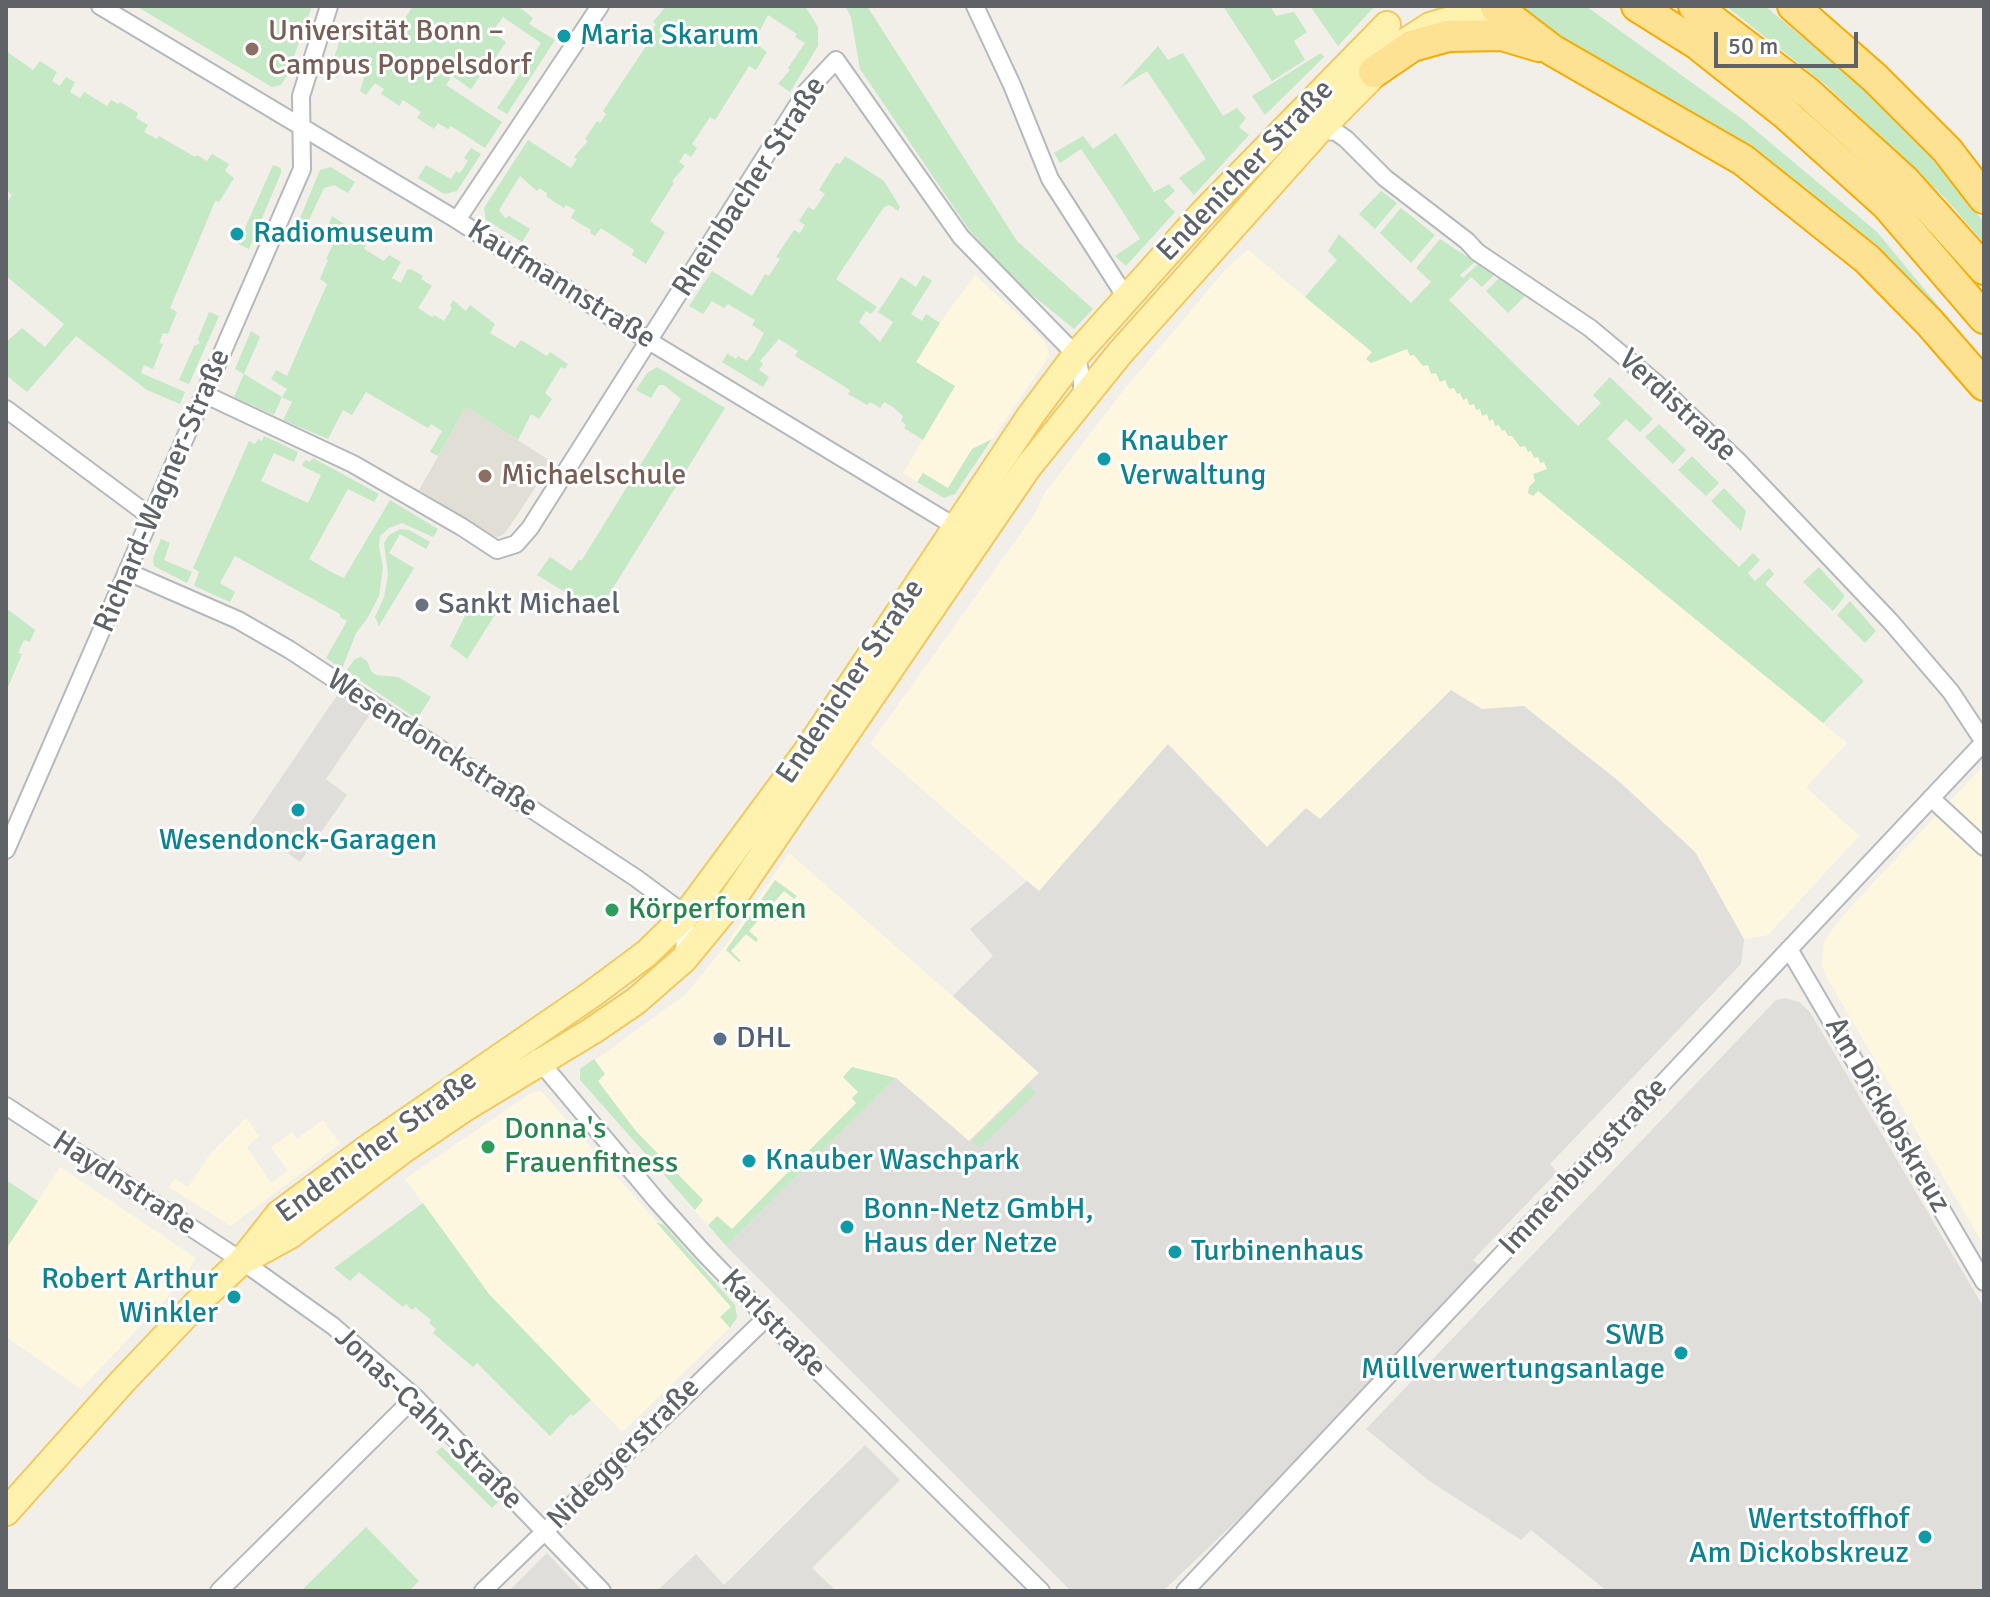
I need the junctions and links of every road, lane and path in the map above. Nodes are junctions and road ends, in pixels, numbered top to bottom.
1 (100, 6) edge
2 (329, 6) edge
3 (600, 6) edge
4 (975, 6) edge
5 (1637, 6) edge
6 (1694, 6) edge
7 (1793, 6) edge
8 (1496, 7) edge
9 (1392, 16) edge
10 (1552, 50) junction
11 (1374, 72) junction
12 (302, 127) junction
13 (1319, 130) junction
14 (1984, 198) edge
15 (457, 220) junction
16 (1984, 269) edge
17 (1127, 299) junction
18 (1984, 318) edge
19 (649, 341) junction
20 (1076, 355) junction
21 (1984, 385) edge
22 (206, 395) junction
23 (1082, 399) junction
24 (6, 409) edge
25 (151, 517) junction
26 (956, 527) junction
27 (975, 547) junction
28 (128, 572) junction
29 (1984, 742) edge
30 (1931, 798) junction
31 (1984, 847) edge
32 (6, 850) edge
33 (686, 915) junction
34 (1789, 949) junction
35 (684, 959) junction
36 (524, 1041) junction
37 (540, 1062) junction
38 (6, 1106) edge
39 (242, 1261) junction
40 (1984, 1282) edge
41 (766, 1318) junction
42 (415, 1397) junction
43 (6, 1512) edge
44 (545, 1532) junction
45 (219, 1591) edge
46 (483, 1591) edge
47 (602, 1591) edge
48 (1041, 1591) edge
49 (1185, 1591) edge

1 - 12 street, Kaufmannstraße
2 - 12 street, Richard-Wagner-Straße
3 - 15 street
4 - 17 street
5 - 18 highway
6 - 16 highway
7 - 14 highway
8 - 10 highway
8 - 11 main road, Endenicher Straße
9 - 11 main road, Endenicher Straße
9 - 17 main road, Endenicher Straße
10 - 11 highway
10 - 21 highway
11 - 13 main road, Endenicher Straße
12 - 15 street, Kaufmannstraße
12 - 22 street, Richard-Wagner-Straße
13 - 23 main road, Endenicher Straße
13 - 29 street, Verdistraße
15 - 19 street, Kaufmannstraße
17 - 20 main road, Endenicher Straße
19 - 20 street, Rheinbacher Straße
19 - 22 street, Rheinbacher Straße
19 - 26 street, Kaufmannstraße
20 - 23 street
20 - 26 main road, Endenicher Straße
22 - 25 street, Richard-Wagner-Straße
23 - 27 main road, Endenicher Straße
24 - 25 street
25 - 28 street, Richard-Wagner-Straße
26 - 27 street, Kaufmannstraße
26 - 33 main road, Endenicher Straße
27 - 35 main road, Endenicher Straße
28 - 32 street, Richard-Wagner-Straße
28 - 33 street, Wesendonckstraße
29 - 30 street, Immenburgstraße
30 - 31 street
30 - 34 street, Immenburgstraße
33 - 35 street
33 - 36 main road, Endenicher Straße
34 - 40 street, Am Dickobskreuz
34 - 49 street, Immenburgstraße
35 - 37 main road, Endenicher Straße
36 - 37 street, Karlstraße
36 - 39 main road, Endenicher Straße
37 - 39 main road, Endenicher Straße
37 - 41 street, Karlstraße
38 - 39 street, Haydnstraße
39 - 42 street, Jonas-Cahn-Straße
39 - 43 main road, Endenicher Straße
41 - 44 street, Nideggerstraße
41 - 48 street, Karlstraße
42 - 44 street, Jonas-Cahn-Straße
42 - 45 street
44 - 46 street, Nideggerstraße
44 - 47 street, Jonas-Cahn-Straße

